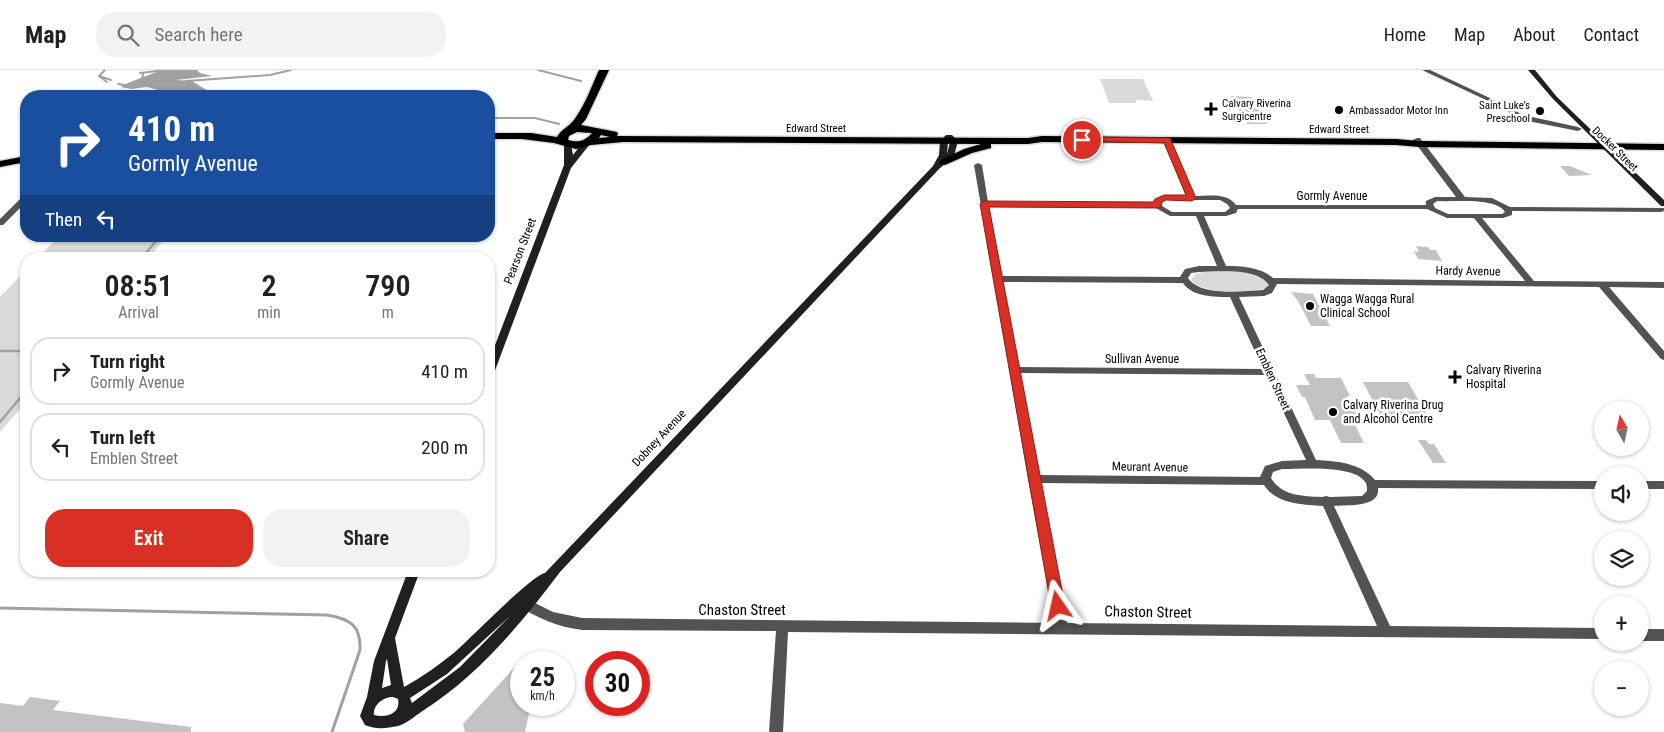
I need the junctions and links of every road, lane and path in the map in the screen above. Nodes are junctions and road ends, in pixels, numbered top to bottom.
1 (604, 70) edge
2 (613, 70) edge
3 (1425, 70) edge
4 (1532, 70) edge
5 (1555, 98) junction
6 (1578, 129) junction
7 (593, 130) junction
8 (495, 136) edge
9 (567, 137) junction
10 (1042, 139) junction
11 (949, 140) junction
12 (1167, 140) junction
13 (908, 141) junction
14 (1006, 141) junction
15 (1664, 141) edge
16 (1418, 142) junction
17 (588, 143) junction
18 (1596, 143) junction
19 (1664, 147) edge
20 (20, 160) edge
21 (940, 163) junction
22 (0, 164) edge
23 (978, 165) dead end
24 (568, 167) junction
25 (1192, 198) junction
26 (1462, 199) junction
27 (20, 204) edge
28 (984, 204) junction
29 (1157, 205) junction
30 (1233, 207) junction
31 (1430, 207) junction
32 (1508, 209) junction
33 (1663, 209) edge
34 (1199, 214) junction
35 (1476, 216) junction
36 (0, 223) edge
37 (1223, 270) junction
38 (998, 279) junction
39 (1184, 280) junction
40 (1272, 281) junction
41 (1532, 284) junction
42 (1601, 284) junction
43 (1664, 285) edge
44 (1233, 293) junction
45 (495, 356) edge
46 (1664, 357) edge
47 (1014, 370) junction
48 (1270, 372) junction
49 (1313, 465) junction
50 (1034, 479) junction
51 (1266, 482) junction
52 (1373, 484) junction
53 (1594, 485) edge
54 (1649, 485) edge
55 (1664, 485) edge
56 (1326, 500) junction
57 (412, 577) edge
58 (523, 603) junction
59 (782, 626) junction
60 (1062, 627) junction
61 (1386, 632) junction
62 (1594, 634) edge
63 (1649, 634) edge
64 (1664, 635) edge
65 (389, 636) junction
66 (401, 694) junction
67 (373, 700) junction
68 (391, 725) edge
69 (366, 727) edge
70 (776, 732) edge

1 - 9 highway
2 - 7 highway
3 - 6 street
4 - 5 main road, Docker Street
5 - 6 main road, Docker Street
5 - 18 main road, Docker Street
6 - 18 main road, Docker Street
7 - 9 highway, Edward Street
7 - 11 highway, Edward Street
7 - 17 highway
8 - 9 highway
9 - 17 highway, Edward Street
9 - 24 main road, Pearson Street
10 - 11 highway, Edward Street
10 - 12 highway, Edward Street
10 - 14 highway, Edward Street
11 - 13 highway, Edward Street
11 - 14 highway, Edward Street
11 - 21 main road, Dobney Avenue
12 - 16 highway, Edward Street
12 - 25 street
13 - 17 highway, Edward Street
13 - 21 highway
14 - 21 highway
15 - 18 highway, Edward Street
16 - 18 highway, Edward Street
16 - 26 street
17 - 24 main road, Pearson Street
18 - 19 highway, Edward Street
18 - 33 main road, Docker Street
20 - 22 highway
21 - 58 main road, Dobney Avenue
23 - 28 street
24 - 45 main road, Pearson Street
25 - 29 street, Gormly Avenue
25 - 30 street, Gormly Avenue
26 - 31 street, Gormly Avenue
26 - 32 street, Gormly Avenue
27 - 36 street
28 - 29 street, Gormly Avenue
28 - 38 street
29 - 34 street, Gormly Avenue
30 - 31 street, Gormly Avenue
30 - 34 street, Gormly Avenue
31 - 35 street, Gormly Avenue
32 - 33 street, Gormly Avenue
32 - 35 street, Gormly Avenue
34 - 37 street
35 - 41 street
37 - 39 street, Hardy Avenue
37 - 40 street, Hardy Avenue
38 - 39 street, Hardy Avenue
38 - 47 street
39 - 44 street
40 - 41 street, Hardy Avenue
40 - 44 street
41 - 42 street, Hardy Avenue
42 - 43 street, Hardy Avenue
42 - 46 street
44 - 48 street, Emblen Street
47 - 48 street, Sullivan Avenue
47 - 50 street
48 - 49 street, Emblen Street
49 - 51 street
49 - 52 street
50 - 51 street, Meurant Avenue
50 - 60 street
51 - 56 street
52 - 53 street
52 - 56 street
54 - 55 street
56 - 61 street
57 - 65 main road
58 - 59 street, Chaston Street
58 - 66 main road
58 - 68 main road, Dobney Avenue
59 - 60 street, Chaston Street
59 - 70 street
60 - 61 street, Chaston Street
61 - 62 street, Chaston Street
63 - 64 street
65 - 66 main road
65 - 67 main road
66 - 67 main road
66 - 68 main road
67 - 69 main road
68 - 69 main road

